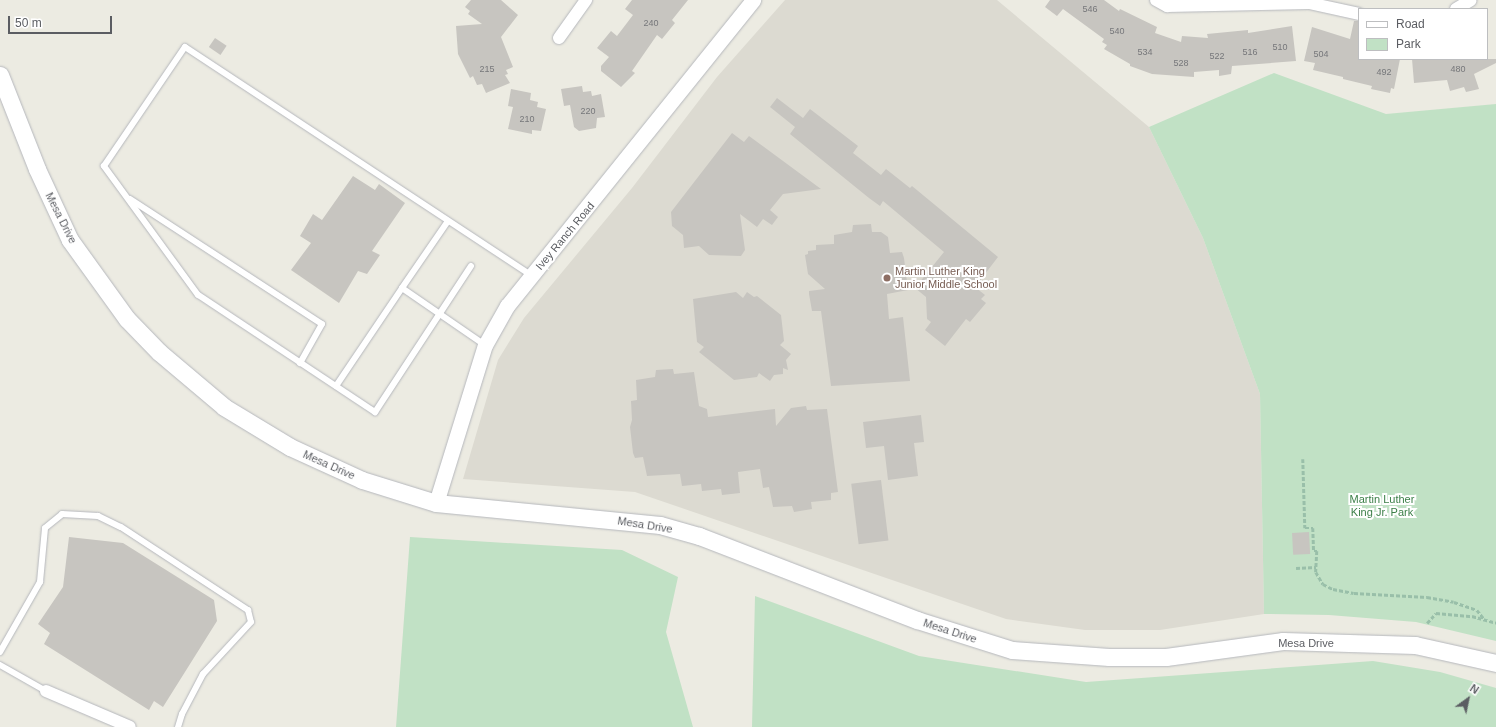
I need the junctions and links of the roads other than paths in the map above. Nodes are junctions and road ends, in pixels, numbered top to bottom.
1 (586, 0) edge
2 (753, 0) edge
3 (1156, 0) edge
4 (1471, 0) edge
5 (1458, 8) edge
6 (1358, 14) edge
7 (559, 38) dead end
8 (0, 74) edge
9 (127, 197) junction
10 (448, 221) junction
11 (471, 266) dead end
12 (532, 276) junction
13 (402, 288) junction
14 (440, 314) junction
15 (485, 345) junction
16 (300, 363) junction
17 (336, 386) junction
18 (436, 503) junction
19 (0, 652) edge
20 (1496, 663) edge
21 (0, 665) edge
22 (46, 691) joint
23 (130, 727) edge
24 (178, 727) edge

1 - 7 street
2 - 12 street, Ivey Ranch Road
3 - 6 street
4 - 5 street
8 - 18 main road, Mesa Drive
9 - 10 lane
9 - 16 lane
9 - 16 lane
10 - 12 lane
10 - 13 lane
11 - 14 lane
12 - 15 street, Ivey Ranch Road
13 - 14 lane
13 - 17 lane
14 - 15 lane
14 - 17 lane
15 - 18 street, Ivey Ranch Road
16 - 17 lane
18 - 20 main road, Mesa Drive
19 - 24 lane
21 - 22 lane
22 - 23 street

